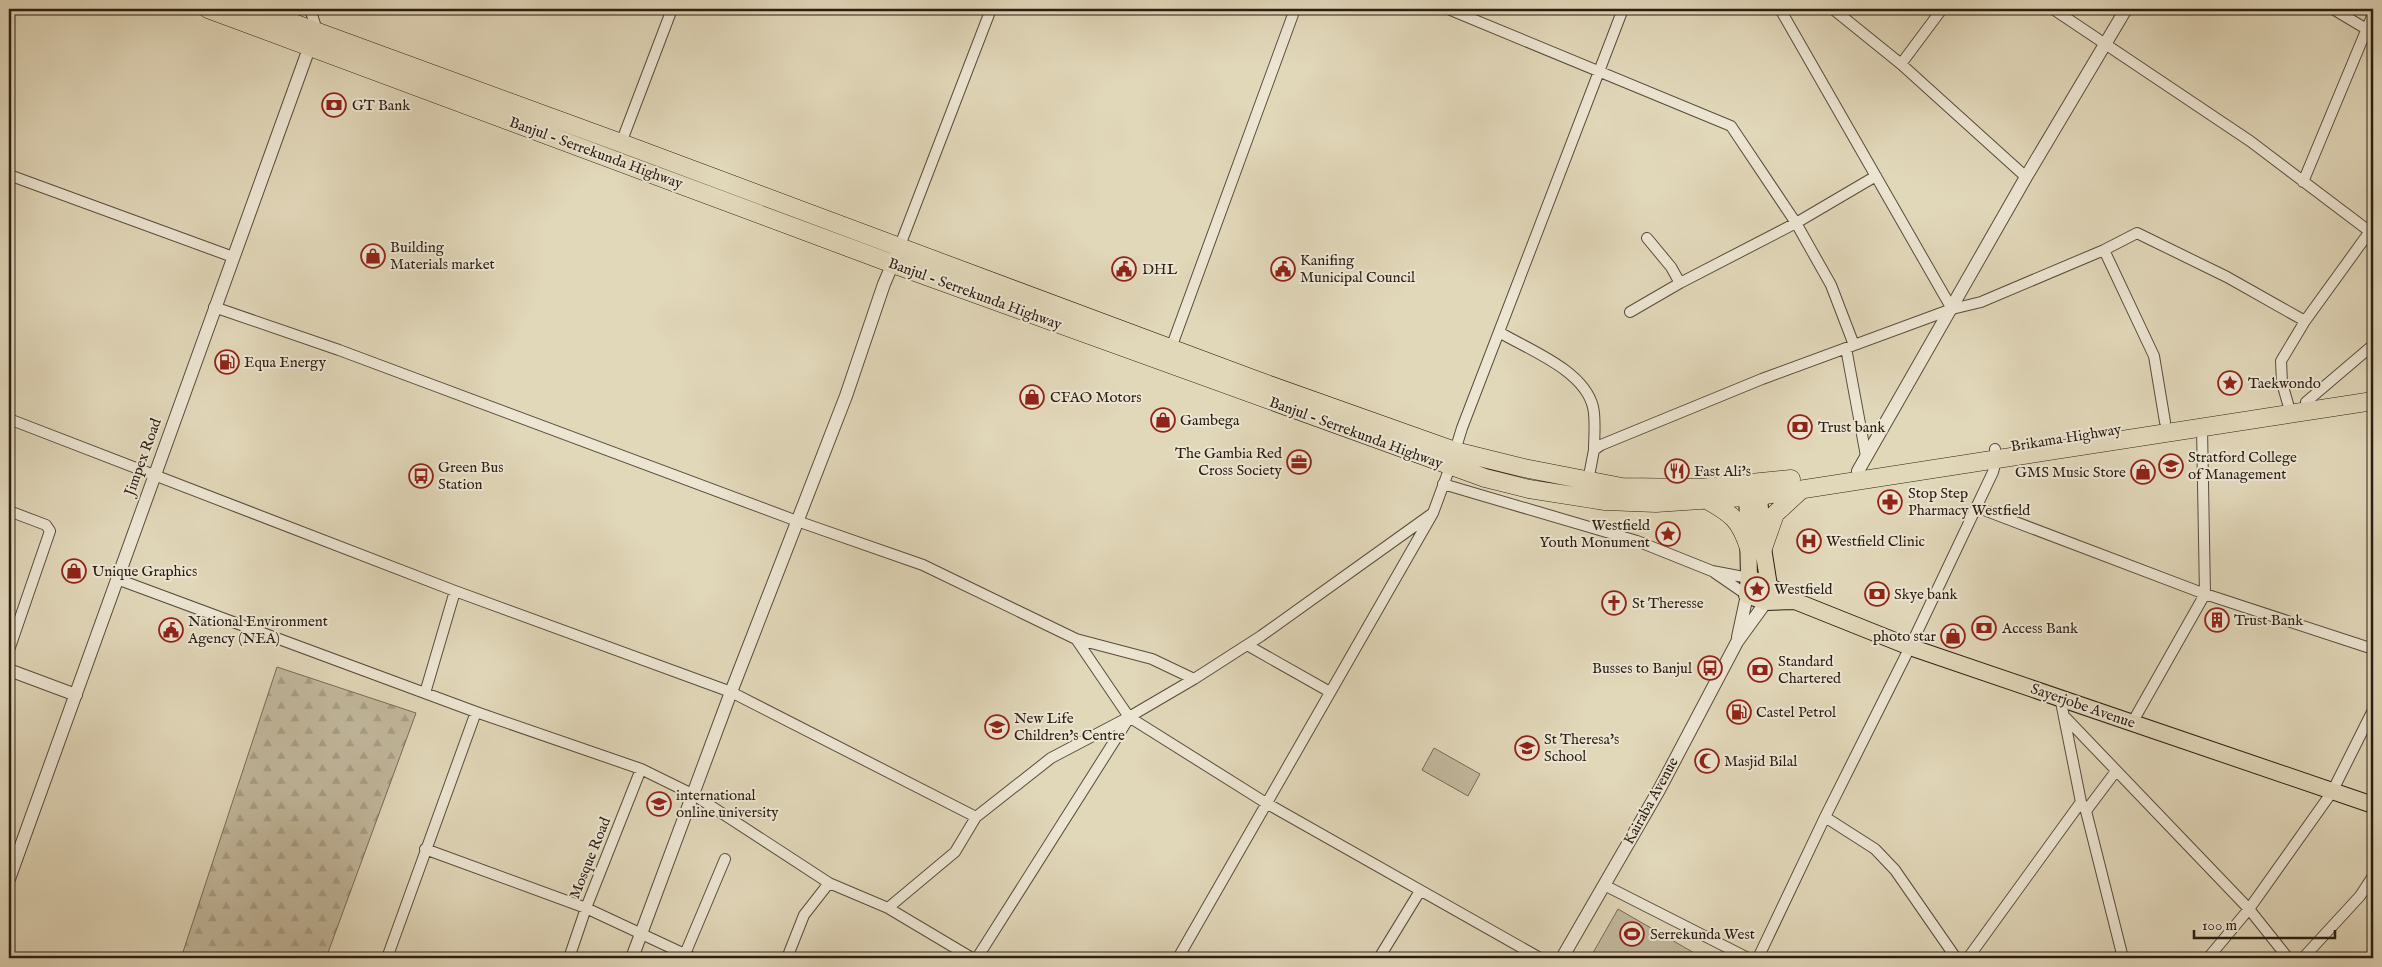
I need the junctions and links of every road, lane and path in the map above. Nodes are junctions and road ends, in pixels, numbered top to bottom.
1 (208, 9) edge
2 (255, 9) edge
3 (310, 9) edge
4 (672, 9) edge
5 (991, 9) edge
6 (1295, 9) edge
7 (1448, 9) edge
8 (1622, 9) edge
9 (1780, 9) edge
10 (1833, 9) edge
11 (1942, 9) edge
12 (2053, 9) edge
13 (2126, 9) edge
14 (2333, 9) edge
15 (2373, 14) edge
16 (2370, 31) edge
17 (312, 39) junction
18 (2105, 43) junction
19 (1901, 64) junction
20 (1599, 70) junction
21 (621, 143) junction
22 (9, 175) edge
23 (1876, 176) junction
24 (2026, 177) junction
25 (2303, 182) junction
26 (1796, 223) junction
27 (2372, 231) edge
28 (1647, 238) dead end
29 (899, 248) junction
30 (2104, 250) junction
31 (233, 257) junction
32 (893, 264) junction
33 (1680, 283) junction
34 (214, 307) junction
35 (1952, 309) junction
36 (1630, 312) dead end
37 (2305, 321) junction
38 (1499, 332) junction
39 (2373, 345) edge
40 (1850, 346) junction
41 (1171, 348) junction
42 (2373, 391) edge
43 (2373, 401) edge
44 (2306, 402) junction
45 (2288, 404) junction
46 (9, 419) edge
47 (2165, 422) junction
48 (2202, 428) junction
49 (1594, 450) junction
50 (1995, 455) junction
51 (1453, 459) junction
52 (1862, 463) junction
53 (154, 474) junction
54 (1588, 481) junction
55 (1443, 484) junction
56 (1802, 489) junction
57 (1753, 490) junction
58 (1707, 500) junction
59 (1976, 508) junction
60 (9, 511) edge
61 (1433, 513) junction
62 (797, 520) junction
63 (1756, 548) junction
64 (1712, 571) junction
65 (1749, 578) junction
66 (117, 579) junction
67 (455, 591) junction
68 (1768, 594) junction
69 (2205, 594) junction
70 (1747, 595) junction
71 (1076, 639) junction
72 (1737, 642) junction
73 (1247, 645) junction
74 (1910, 647) junction
75 (2373, 649) edge
76 (9, 650) edge
77 (9, 670) edge
78 (1194, 678) junction
79 (731, 692) junction
80 (1330, 692) junction
81 (425, 693) junction
82 (76, 695) junction
83 (2060, 697) junction
84 (2373, 710) edge
85 (476, 712) junction
86 (2064, 716) junction
87 (1129, 717) junction
88 (2132, 723) junction
89 (641, 769) junction
90 (2116, 771) junction
91 (2332, 792) junction
92 (694, 794) junction
93 (1266, 803) junction
94 (2373, 805) edge
95 (2083, 807) junction
96 (1825, 817) junction
97 (976, 818) junction
98 (425, 849) junction
99 (13, 854) edge
100 (725, 859) dead end
101 (2373, 876) edge
102 (9, 879) edge
103 (829, 883) junction
104 (1604, 885) junction
105 (1420, 891) junction
106 (586, 908) junction
107 (888, 908) junction
108 (2249, 909) junction
109 (640, 934) junction
110 (689, 956) edge
111 (387, 958) edge
112 (569, 958) edge
113 (632, 958) edge
114 (787, 958) edge
115 (972, 958) edge
116 (977, 958) edge
117 (1178, 958) edge
118 (1379, 958) edge
119 (1540, 958) edge
120 (1562, 958) edge
121 (1748, 958) edge
122 (1758, 958) edge
123 (1956, 958) edge
124 (1968, 958) edge
125 (2123, 958) edge
126 (2208, 958) edge
127 (2288, 958) edge
128 (2303, 958) edge

1 - 17 highway, Banjul - Serrekunda Highway
2 - 17 highway, Banjul - Serrekunda Highway
3 - 17 street
4 - 21 street
5 - 29 street
6 - 41 street
7 - 20 street
8 - 20 street
9 - 23 street
10 - 19 street
11 - 19 street
12 - 18 street
13 - 18 street
14 - 16 street
15 - 16 street
16 - 25 street
17 - 21 highway, Banjul - Serrekunda Highway
17 - 31 street, Jimpex Road
17 - 32 highway, Banjul - Serrekunda Highway
18 - 24 street
18 - 25 street
19 - 24 street
20 - 26 street
20 - 38 street
21 - 29 highway, Banjul - Serrekunda Highway
22 - 31 street
23 - 26 street
23 - 35 street
24 - 35 street
25 - 27 street
26 - 33 street
26 - 40 street
27 - 37 street
28 - 33 street
29 - 32 street
29 - 41 highway, Banjul - Serrekunda Highway
30 - 35 street
30 - 37 street
30 - 47 street
31 - 34 street, Jimpex Road
32 - 51 highway, Banjul - Serrekunda Highway
32 - 62 street
33 - 36 street
34 - 53 street, Jimpex Road
34 - 62 street
35 - 40 street
35 - 52 street
37 - 45 street
38 - 49 street
38 - 51 street
39 - 44 street
40 - 49 street
40 - 52 street
41 - 51 highway, Banjul - Serrekunda Highway
42 - 44 highway, Brikama Highway
43 - 48 highway, Brikama Highway
44 - 45 highway, Brikama Highway
45 - 47 highway, Brikama Highway
46 - 53 street
47 - 50 highway, Brikama Highway
48 - 50 highway, Brikama Highway
48 - 69 street
49 - 54 street
50 - 52 highway, Brikama Highway
50 - 56 highway, Brikama Highway
50 - 59 street
51 - 54 highway, Banjul - Serrekunda Highway
51 - 55 street
51 - 58 highway, Banjul - Serrekunda Highway
52 - 57 highway, Brikama Highway
53 - 66 street, Jimpex Road
53 - 67 street
54 - 57 highway, Banjul - Serrekunda Highway
55 - 61 street
55 - 64 street
56 - 57 highway, Brikama Highway
56 - 63 highway
57 - 58 highway, Banjul - Serrekunda Highway
57 - 63 main road, Kairaba Avenue
58 - 63 highway
59 - 69 street
59 - 74 street
60 - 76 street
61 - 73 street
61 - 80 street
62 - 71 street
62 - 79 street
63 - 65 main road, Kairaba Avenue
63 - 68 main road, Kairaba Avenue
64 - 65 street
64 - 70 street
65 - 68 main road, Sayerjobe Avenue
65 - 70 main road, Kairaba Avenue
66 - 81 street
66 - 82 street, Jimpex Road
67 - 79 street
67 - 81 street
68 - 70 main road, Sayerjobe Avenue
68 - 72 street, Kairaba Avenue
68 - 74 main road, Sayerjobe Avenue
69 - 75 street
69 - 88 street
70 - 72 street, Kairaba Avenue
71 - 78 street
71 - 87 street
72 - 104 street, Kairaba Avenue
73 - 78 street
73 - 80 street
74 - 83 main road, Sayerjobe Avenue
74 - 96 street
77 - 82 street
78 - 87 street
79 - 92 street
79 - 97 street
80 - 93 street
81 - 85 street
82 - 99 street, Jimpex Road
83 - 86 street
83 - 88 main road, Sayerjobe Avenue
84 - 91 street
85 - 89 street
85 - 98 street
86 - 90 street
86 - 95 street
87 - 93 street
87 - 97 street
87 - 116 street
88 - 91 main road, Sayerjobe Avenue
89 - 92 street
89 - 106 street, Mosque Road
90 - 95 street
90 - 108 street
91 - 94 main road, Sayerjobe Avenue
91 - 108 street
92 - 103 street
92 - 109 street
93 - 105 street
93 - 117 street
95 - 124 street
95 - 125 street
96 - 122 street
96 - 123 street
97 - 107 street
98 - 106 street
98 - 111 street
99 - 102 street, Jimpex Road
100 - 110 street
101 - 128 street
103 - 107 street
103 - 114 street
104 - 120 street, Kairaba Avenue
104 - 121 street
105 - 118 street
105 - 119 street
106 - 109 street
106 - 112 street, Mosque Road
107 - 115 street
108 - 126 street
108 - 127 street
109 - 110 street
109 - 113 street

